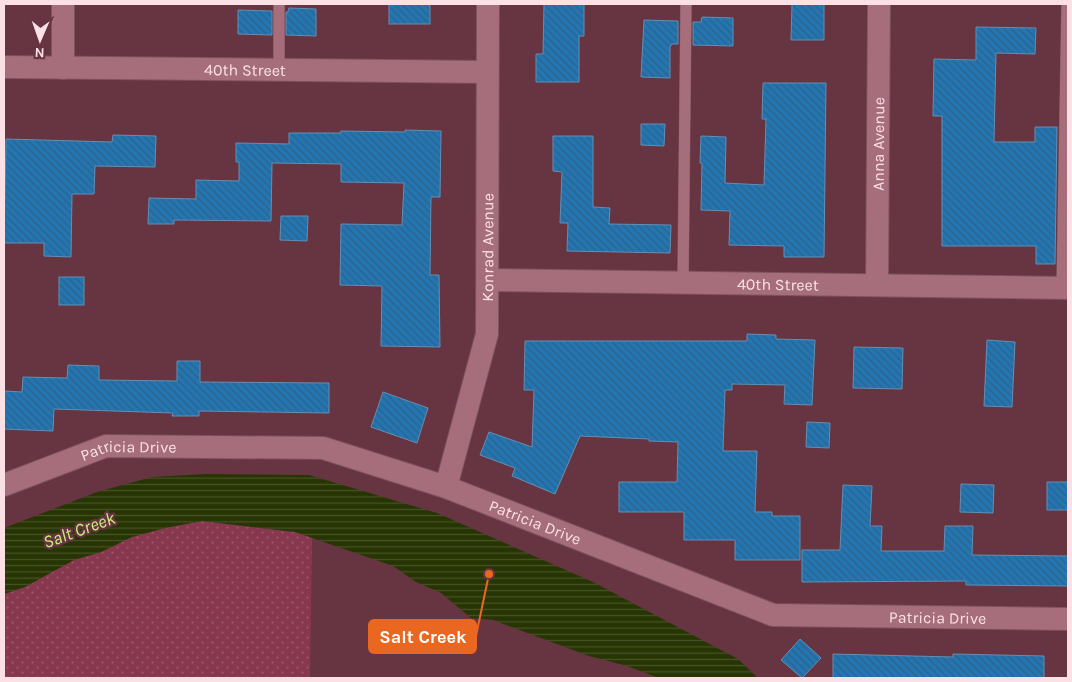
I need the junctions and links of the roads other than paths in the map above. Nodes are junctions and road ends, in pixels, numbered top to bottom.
1 (63, 4) edge
2 (279, 4) edge
3 (488, 4) edge
4 (686, 4) edge
5 (879, 4) edge
6 (1067, 4) edge
7 (4, 68) edge
8 (63, 68) junction
9 (279, 70) junction
10 (487, 72) junction
11 (488, 280) junction
12 (683, 282) junction
13 (877, 285) junction
14 (1065, 288) edge
15 (4, 485) edge
16 (446, 487) junction
17 (1068, 619) edge

1 - 8 street
2 - 9 lane
3 - 10 street, Konrad Avenue
4 - 12 lane
5 - 13 street, Anna Avenue
6 - 14 lane
7 - 8 street, 40th Street
8 - 9 street, 40th Street
9 - 10 street, 40th Street
10 - 11 street, Konrad Avenue
11 - 12 street, 40th Street
11 - 16 street, Konrad Avenue
12 - 13 street, 40th Street
13 - 14 street, 40th Street
15 - 16 street, Patricia Drive
16 - 17 street, Patricia Drive

